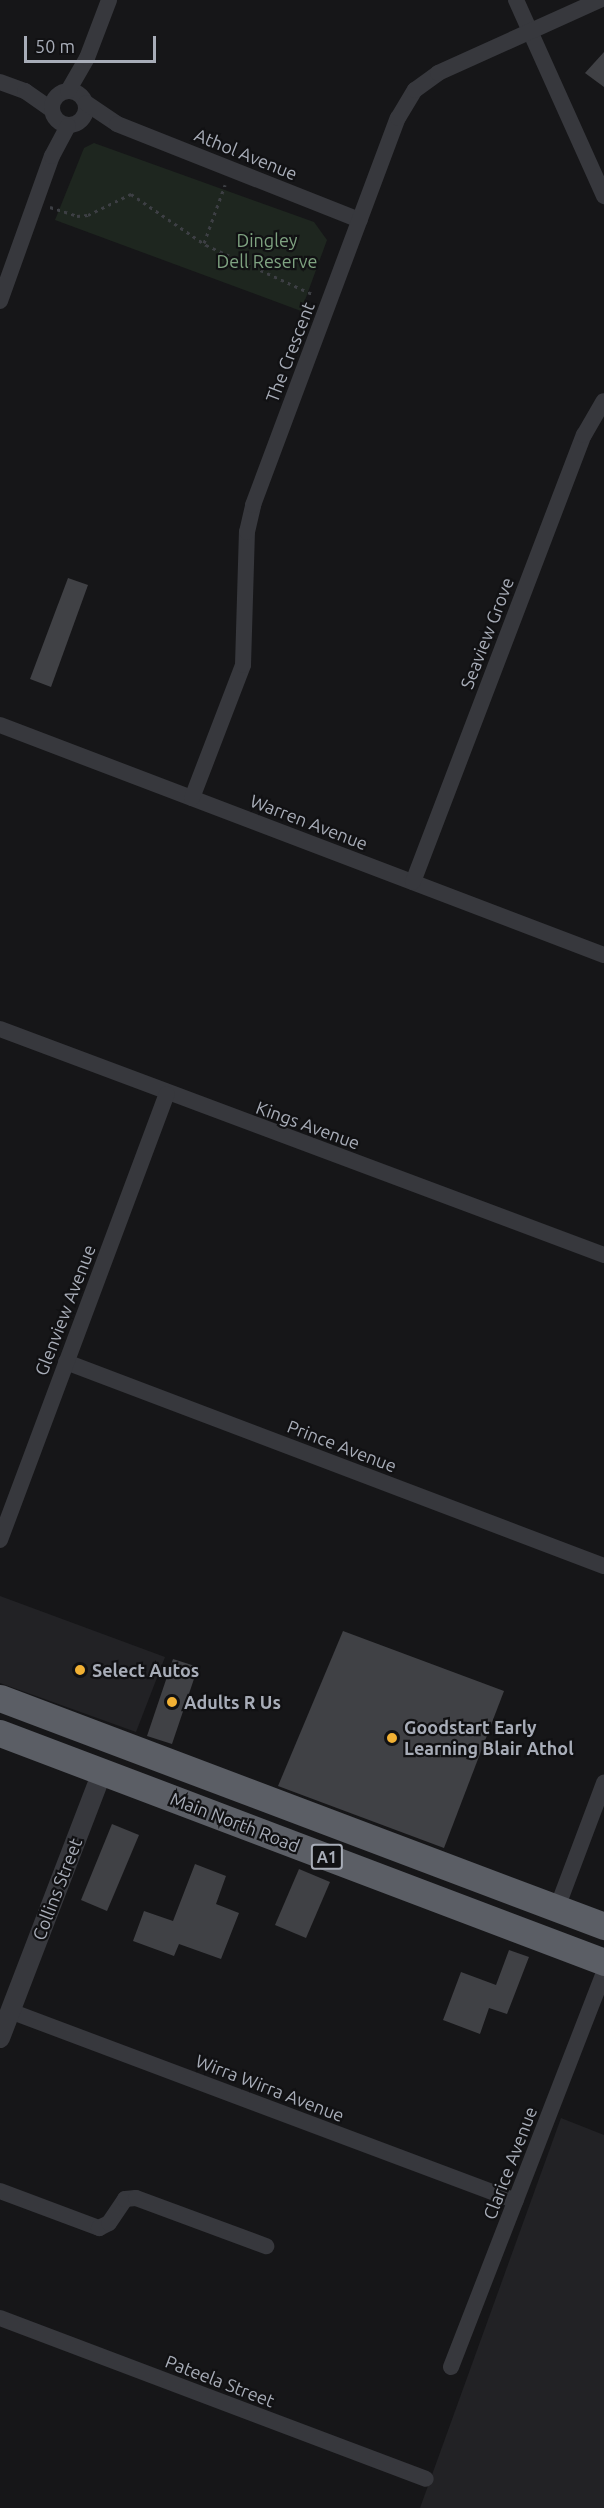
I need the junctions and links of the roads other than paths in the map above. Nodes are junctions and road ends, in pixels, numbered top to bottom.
1 (109, 0) edge
2 (516, 0) edge
3 (600, 0) edge
4 (530, 31) junction
5 (0, 82) edge
6 (25, 91) junction
7 (75, 96) junction
8 (64, 119) junction
9 (117, 124) junction
10 (604, 196) edge
11 (360, 220) junction
12 (0, 301) edge
13 (604, 401) edge
14 (0, 726) edge
15 (192, 798) junction
16 (413, 882) junction
17 (604, 955) edge
18 (0, 1029) edge
19 (167, 1094) junction
20 (604, 1256) edge
21 (66, 1362) junction
22 (0, 1540) edge
23 (604, 1566) edge
24 (0, 1698) edge
25 (0, 1733) edge
26 (114, 1741) junction
27 (102, 1772) junction
28 (604, 1783) edge
29 (557, 1908) junction
30 (604, 1926) edge
31 (604, 1962) edge
32 (604, 1972) edge
33 (10, 2011) junction
34 (0, 2038) edge
35 (0, 2190) edge
36 (516, 2201) junction
37 (266, 2246) dead end
38 (0, 2318) edge
39 (451, 2367) dead end
40 (426, 2479) dead end

1 - 7 street
2 - 4 street
3 - 4 street, The Crescent
4 - 10 street
4 - 11 street, The Crescent
5 - 6 street
6 - 7 street
6 - 8 street
7 - 8 street
7 - 8 street
7 - 9 street, Athol Avenue
8 - 9 street, Athol Avenue
8 - 12 street
9 - 11 street, Athol Avenue
11 - 15 street, The Crescent
13 - 16 street, Seaview Grove
14 - 15 street, Warren Avenue
15 - 16 street, Warren Avenue
16 - 17 street, Warren Avenue
18 - 19 street, Kings Avenue
19 - 20 street, Kings Avenue
19 - 21 street, Glenview Avenue
21 - 22 street, Glenview Avenue
21 - 23 street, Prince Avenue
24 - 26 highway, Main North Road / A1
25 - 27 highway, Main North Road / A1
26 - 27 highway, Collins Street
26 - 29 highway, Main North Road / A1
27 - 31 highway, Main North Road / A1
27 - 33 street, Collins Street
28 - 29 street
29 - 30 highway, Main North Road / A1
32 - 36 street, Clarice Avenue
33 - 34 street, Collins Street
33 - 36 street, Wirra Wirra Avenue
35 - 37 street
36 - 39 street, Clarice Avenue
38 - 40 street, Pateela Street

